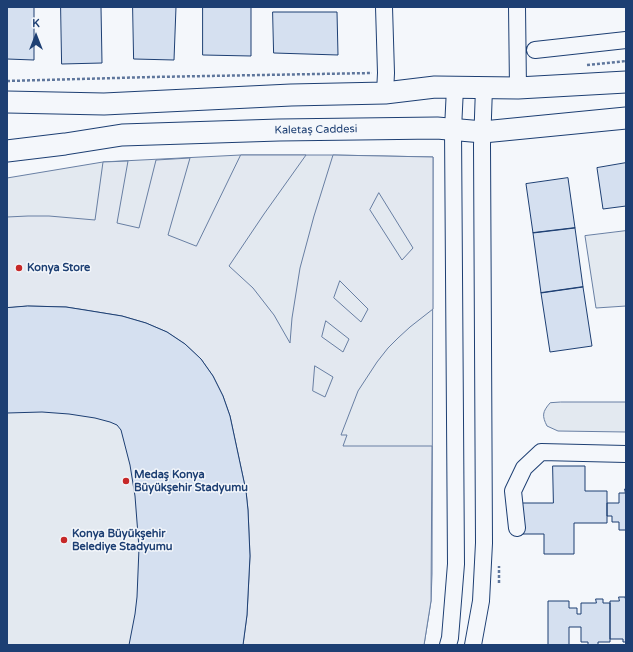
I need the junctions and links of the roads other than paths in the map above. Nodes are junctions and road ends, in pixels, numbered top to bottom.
1 (384, 7) edge
2 (517, 7) edge
3 (626, 40) edge
4 (534, 50) dead end
5 (626, 82) edge
6 (385, 83) junction
7 (455, 88) junction
8 (484, 88) junction
9 (518, 88) junction
10 (7, 102) edge
11 (626, 118) edge
12 (453, 129) junction
13 (483, 132) junction
14 (7, 151) edge
15 (626, 454) edge
16 (516, 528) dead end
17 (448, 645) edge
18 (473, 645) edge

1 - 6 street
2 - 9 street
3 - 4 street
5 - 9 main road
6 - 7 main road
6 - 10 main road
7 - 8 main road
7 - 12 street
8 - 9 main road
8 - 13 street
11 - 13 main road, Kaletaş Caddesi
12 - 13 main road, Kaletaş Caddesi
12 - 14 main road, Kaletaş Caddesi
12 - 17 street
13 - 18 street
15 - 16 street

